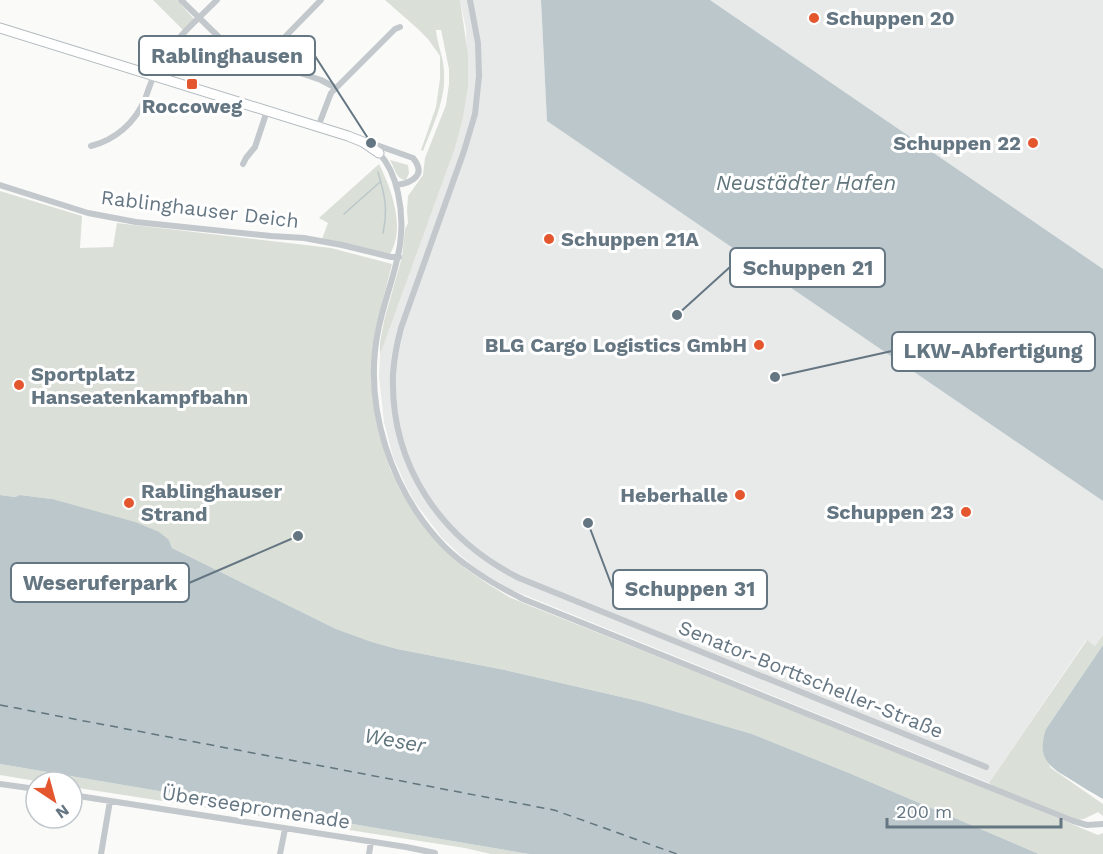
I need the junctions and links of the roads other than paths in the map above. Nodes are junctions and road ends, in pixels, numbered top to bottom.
1 (181, 0) edge
2 (217, 0) edge
3 (321, 0) edge
4 (470, 0) edge
5 (199, 18) junction
6 (400, 27) dead end
7 (0, 28) edge
8 (264, 61) junction
9 (153, 75) junction
10 (336, 88) junction
11 (267, 111) junction
12 (318, 127) junction
13 (363, 142) junction
14 (92, 146) dead end
15 (379, 153) joint
16 (243, 164) dead end
17 (0, 185) edge
18 (396, 185) junction
19 (399, 257) junction
20 (986, 767) dead end
21 (0, 783) edge
22 (24, 787) edge
23 (84, 797) edge
24 (110, 801) junction
25 (1103, 824) edge
26 (285, 829) junction
27 (371, 842) junction
28 (435, 853) edge
29 (101, 854) edge
30 (280, 854) edge
31 (369, 854) edge

1 - 5 street
2 - 5 street
3 - 8 street
4 - 20 street, Senator-Borttscheller-Straße
5 - 8 street
5 - 9 street
6 - 10 street
7 - 9 street
8 - 10 street
9 - 11 street
9 - 14 street
10 - 12 street
11 - 12 street
11 - 16 street
12 - 13 street
13 - 15 street
13 - 18 street
15 - 18 street
17 - 19 street, Rablinghauser Deich
18 - 19 street
19 - 25 street
21 - 22 street
23 - 24 street, Überseepromenade
24 - 26 street, Überseepromenade
24 - 29 street
26 - 27 street, Überseepromenade
26 - 30 street
27 - 28 street, Überseepromenade
27 - 31 street

